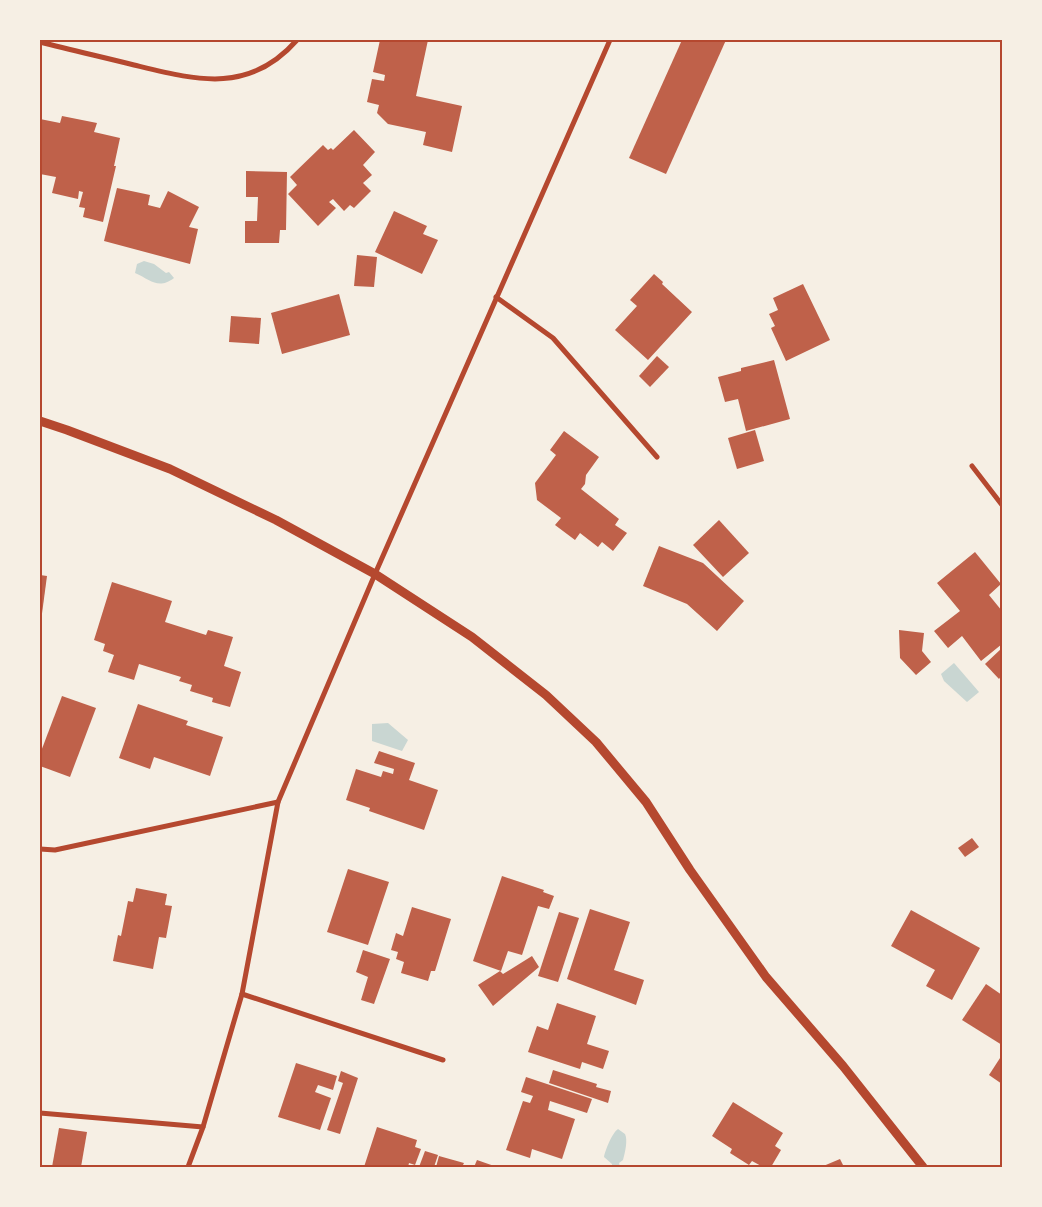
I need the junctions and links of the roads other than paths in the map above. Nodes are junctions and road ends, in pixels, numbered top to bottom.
1 (297, 40) edge
2 (610, 40) edge
3 (40, 42) edge
4 (496, 297) junction
5 (40, 421) edge
6 (657, 457) dead end
7 (972, 466) dead end
8 (1002, 505) edge
9 (375, 574) junction
10 (278, 802) junction
11 (40, 849) edge
12 (242, 994) junction
13 (443, 1060) dead end
14 (40, 1113) edge
15 (203, 1127) junction
16 (188, 1167) edge
17 (922, 1167) edge

1 - 3 street
2 - 4 street
4 - 6 street
4 - 9 street
5 - 9 street
7 - 8 street
9 - 10 street
9 - 17 street
10 - 11 street
10 - 12 street
12 - 13 street
12 - 15 street
14 - 15 street
15 - 16 street

